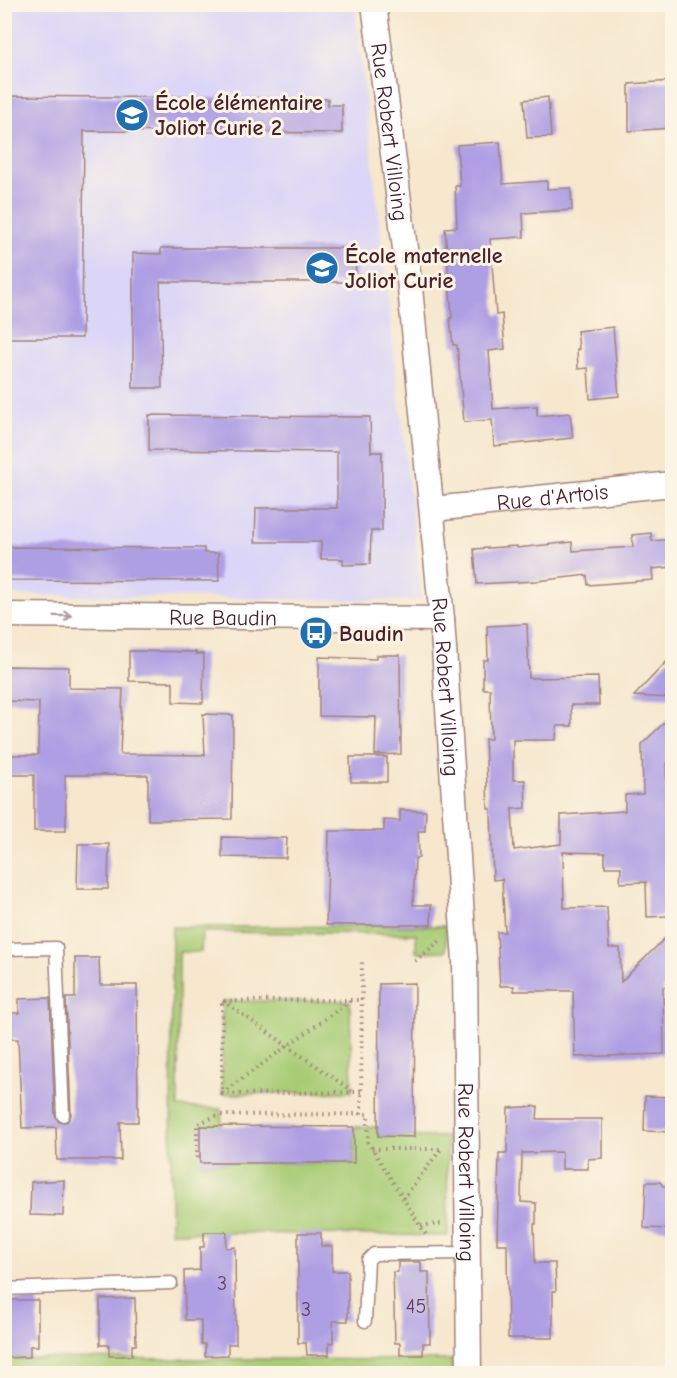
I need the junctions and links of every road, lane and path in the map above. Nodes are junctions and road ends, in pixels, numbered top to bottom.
1 (374, 4) edge
2 (672, 484) edge
3 (433, 509) junction
4 (4, 615) edge
5 (442, 619) junction
6 (4, 950) edge
7 (362, 962) dead end
8 (362, 1000) junction
9 (222, 1001) junction
10 (350, 1001) junction
11 (287, 1046) junction
12 (352, 1092) junction
13 (361, 1092) junction
14 (222, 1094) junction
15 (361, 1114) junction
16 (63, 1115) dead end
17 (372, 1149) junction
18 (441, 1149) junction
19 (467, 1149) junction
20 (197, 1158) dead end
21 (403, 1199) junction
22 (468, 1253) junction
23 (438, 1254) junction
24 (171, 1283) dead end
25 (4, 1289) edge
26 (365, 1321) dead end
27 (469, 1374) edge

1 - 3 street, Rue Robert Villoing
2 - 3 street, Rue d'Artois
3 - 5 street, Rue Robert Villoing
4 -> 5 street, Rue Baudin
5 - 19 street, Rue Robert Villoing
6 - 16 lane
7 - 8 path
8 - 10 path
8 - 13 path
9 - 10 path
9 - 11 path
9 - 14 path
10 - 11 path
11 - 12 path
11 - 14 path
12 - 13 path
12 - 14 path
13 - 15 path
15 - 17 path
15 - 20 path
17 - 18 path
17 - 21 path
18 - 19 path
18 - 21 path
19 - 22 street, Rue Robert Villoing
21 - 23 path
22 - 23 lane
22 - 27 street, Rue Robert Villoing
23 - 26 lane
24 - 25 lane

